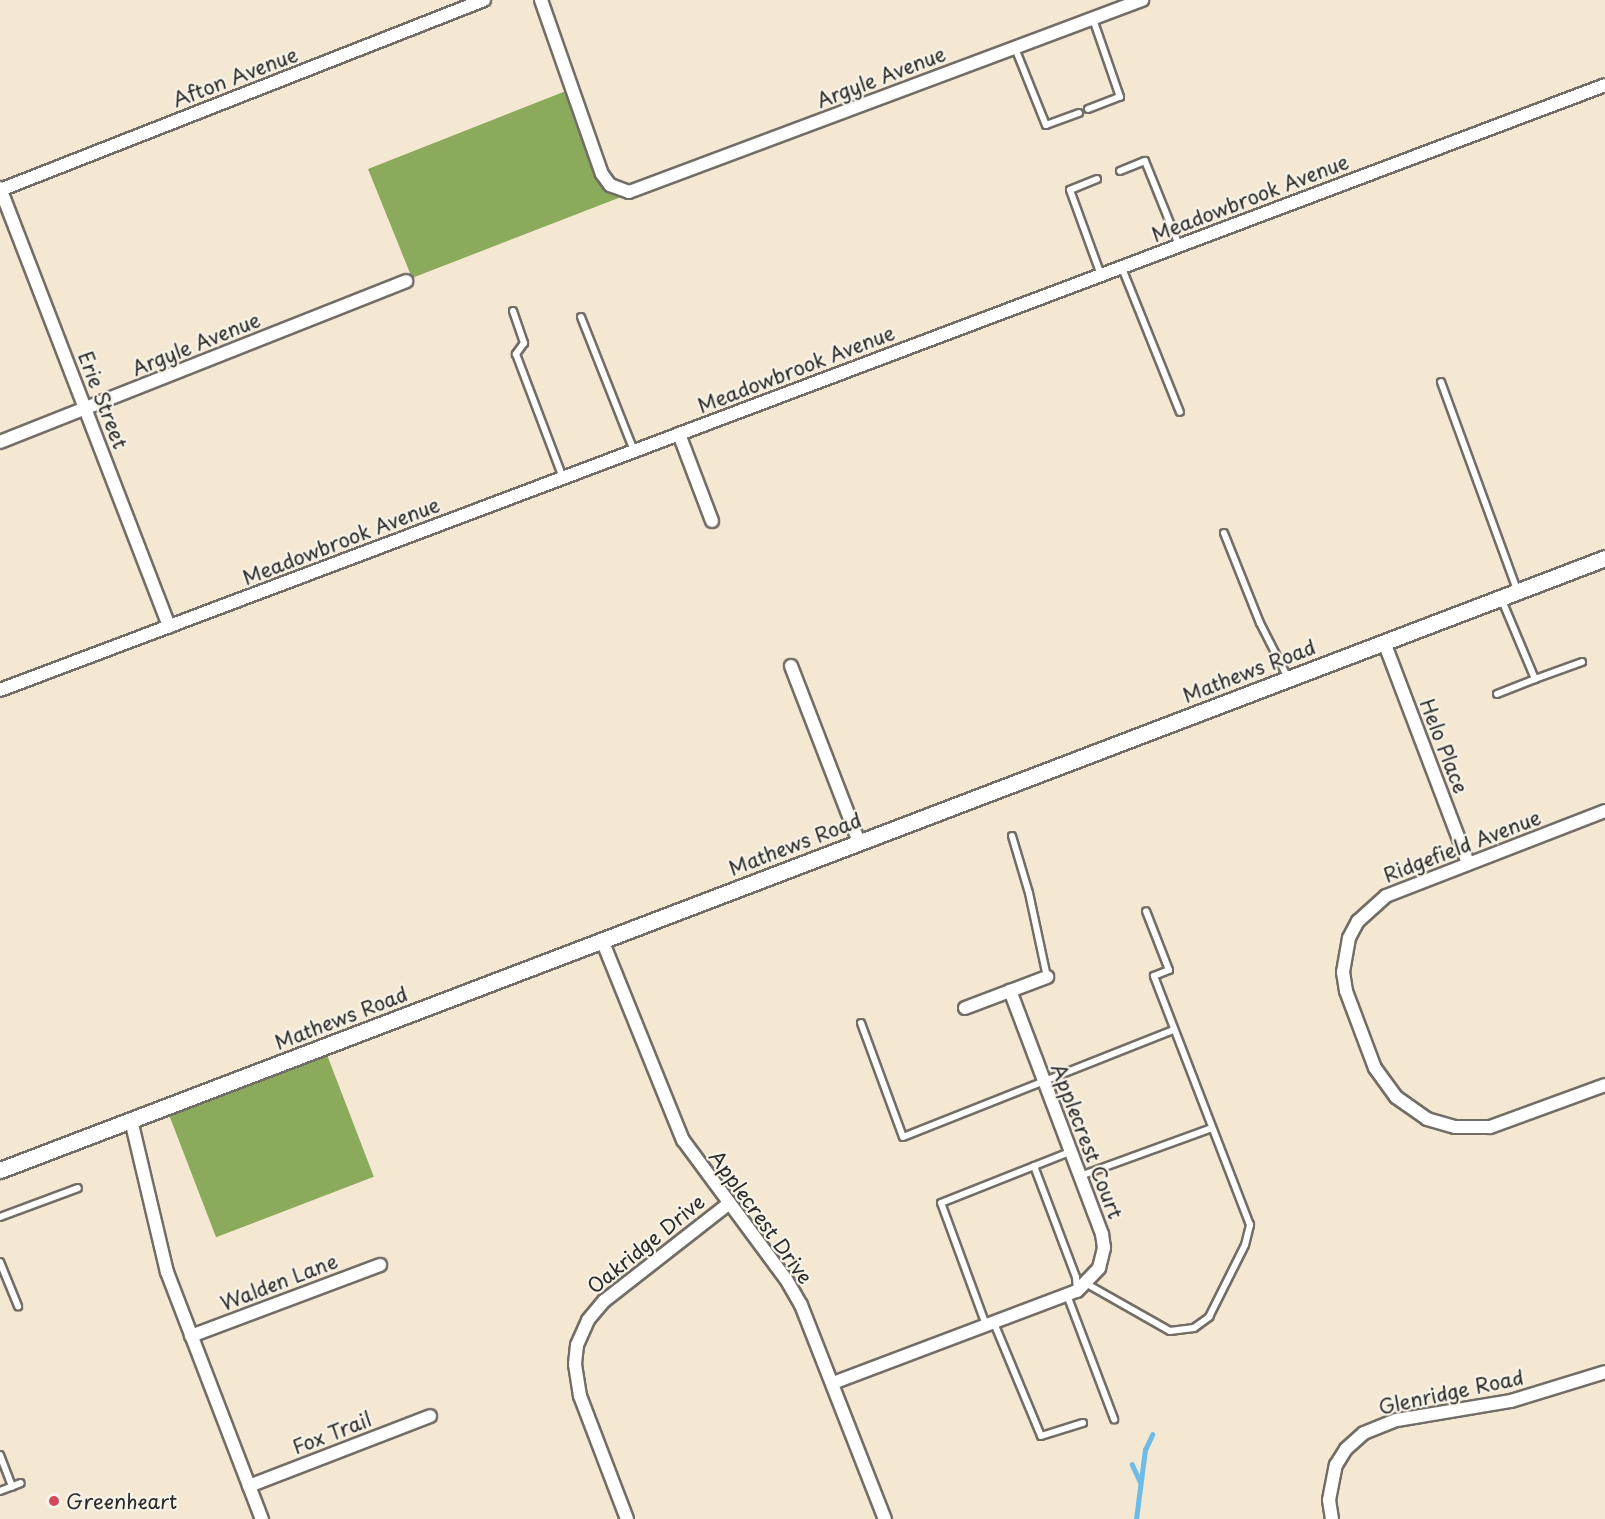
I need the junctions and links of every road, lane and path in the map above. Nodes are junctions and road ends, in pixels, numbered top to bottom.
1 (484, 0) edge
2 (541, 0) edge
3 (1142, 0) edge
4 (1093, 19) junction
5 (1015, 48) junction
6 (1605, 84) edge
7 (1088, 108) dead end
8 (1079, 113) dead end
9 (1120, 171) dead end
10 (1097, 179) dead end
11 (0, 189) edge
12 (1179, 245) junction
13 (1122, 267) junction
14 (1101, 275) junction
15 (406, 281) dead end
16 (513, 311) dead end
17 (581, 317) dead end
18 (1441, 382) dead end
19 (86, 410) junction
20 (1179, 412) dead end
21 (679, 434) junction
22 (0, 442) edge
23 (634, 451) junction
24 (563, 478) junction
25 (712, 521) dead end
26 (1224, 533) dead end
27 (1605, 558) edge
28 (1517, 591) junction
29 (1501, 597) junction
30 (169, 627) junction
31 (1384, 642) junction
32 (1581, 662) dead end
33 (791, 666) dead end
34 (1288, 678) junction
35 (1535, 680) junction
36 (0, 690) edge
37 (1497, 694) dead end
38 (1605, 811) edge
39 (1012, 836) dead end
40 (859, 842) junction
41 (1468, 863) junction
42 (1146, 910) dead end
43 (602, 940) junction
44 (1047, 977) joint
45 (1010, 991) junction
46 (965, 1008) dead end
47 (861, 1023) dead end
48 (1173, 1030) junction
49 (1043, 1081) junction
50 (1605, 1085) edge
51 (131, 1120) junction
52 (1212, 1128) junction
53 (1070, 1152) junction
54 (1034, 1166) junction
55 (0, 1170) edge
56 (1080, 1176) junction
57 (78, 1188) dead end
58 (728, 1204) junction
59 (0, 1217) edge
60 (0, 1262) edge
61 (380, 1265) dead end
62 (1077, 1290) junction
63 (18, 1306) dead end
64 (990, 1325) junction
65 (191, 1336) junction
66 (1605, 1372) edge
67 (833, 1383) junction
68 (429, 1416) dead end
69 (1114, 1419) dead end
70 (1083, 1423) dead end
71 (0, 1455) edge
72 (1, 1463) edge
73 (21, 1483) dead end
74 (249, 1486) junction
75 (12, 1487) junction
76 (0, 1491) edge
77 (261, 1519) edge
78 (627, 1519) edge
79 (885, 1519) edge
80 (1332, 1519) edge

1 - 11 street, Afton Avenue
2 - 5 street, Argyle Avenue
3 - 4 street, Argyle Avenue
4 - 5 street, Argyle Avenue
4 - 7 lane
5 - 8 lane
6 - 12 street, Meadowbrook Avenue
9 - 12 lane
10 - 14 lane
11 - 19 street, Erie Street
12 - 13 street, Meadowbrook Avenue
13 - 14 street, Meadowbrook Avenue
13 - 20 lane
14 - 21 street, Meadowbrook Avenue
15 - 19 street, Argyle Avenue
16 - 24 lane
17 - 23 lane
18 - 28 lane
19 - 22 street, Argyle Avenue
19 - 30 street, Erie Street
21 - 23 street, Meadowbrook Avenue
21 - 25 street
23 - 24 street, Meadowbrook Avenue
24 - 30 street, Meadowbrook Avenue
26 - 34 lane
27 - 28 street, Mathews Road
28 - 29 street, Mathews Road
29 - 31 street, Mathews Road
29 - 35 lane
30 - 36 street, Meadowbrook Avenue
31 - 34 street, Mathews Road
31 - 41 street, Helo Place
32 - 35 lane
33 - 40 street
34 - 40 street, Mathews Road
35 - 37 lane
38 - 41 street, Ridgefield Avenue
39 - 44 lane
40 - 43 street, Mathews Road
41 - 50 street, Ridgefield Avenue
42 - 48 lane
43 - 51 street, Mathews Road
43 - 58 street, Applecrest Drive
44 - 45 street
45 - 46 street
45 - 49 street, Applecrest Court
47 - 49 lane
48 - 49 lane
48 - 52 lane
49 - 53 street, Applecrest Court
51 - 55 street, Mathews Road
51 - 65 street
52 - 56 lane
52 - 62 lane
53 - 54 lane
53 - 56 street, Applecrest Court
54 - 62 lane
54 - 64 lane
56 - 62 street, Applecrest Court
57 - 59 lane
58 - 67 street, Applecrest Drive
58 - 78 street, Oakridge Drive
60 - 63 lane
61 - 65 street, Walden Lane
62 - 64 street
62 - 69 lane
64 - 67 street
64 - 70 lane
65 - 74 street
66 - 80 street, Glenridge Road
67 - 79 street, Applecrest Drive
68 - 74 street, Fox Trail
71 - 72 lane
72 - 75 lane
73 - 75 lane
74 - 77 street
75 - 76 lane

